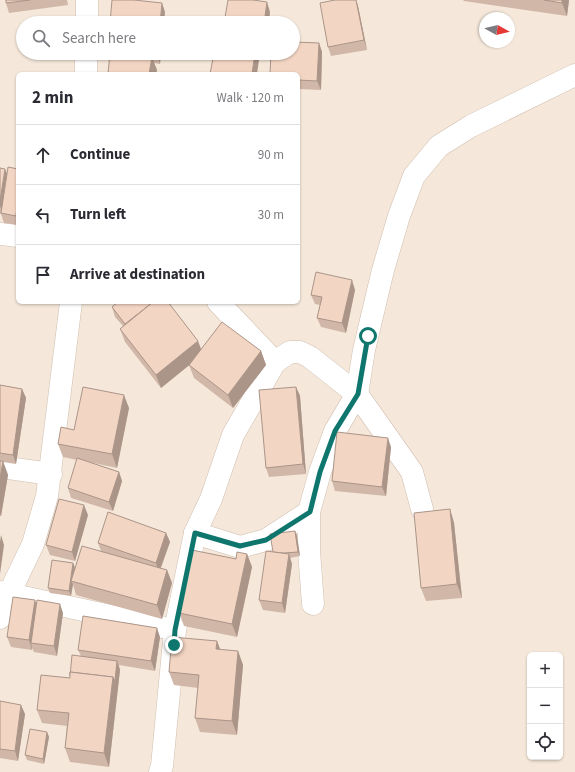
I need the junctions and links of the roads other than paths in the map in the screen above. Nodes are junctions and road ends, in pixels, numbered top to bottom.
1 (87, 0) edge
2 (87, 16) edge
3 (86, 60) edge
4 (86, 72) edge
5 (575, 75) edge
6 (0, 234) edge
7 (16, 236) edge
8 (71, 304) edge
9 (220, 304) edge
10 (275, 362) junction
11 (358, 394) junction
12 (0, 467) edge
13 (51, 474) junction
14 (422, 510) dead end
15 (310, 512) junction
16 (195, 533) junction
17 (5, 593) edge
18 (313, 604) dead end
19 (0, 618) edge
20 (161, 627) dead end
21 (160, 772) edge

1 - 2 street
3 - 4 street
5 - 11 street
6 - 7 street
8 - 13 street
9 - 10 street
10 - 11 street
10 - 16 street
11 - 14 street
11 - 15 street
12 - 13 street
13 - 17 street
15 - 16 street
15 - 18 street
16 - 21 street
17 - 19 street
17 - 20 street

